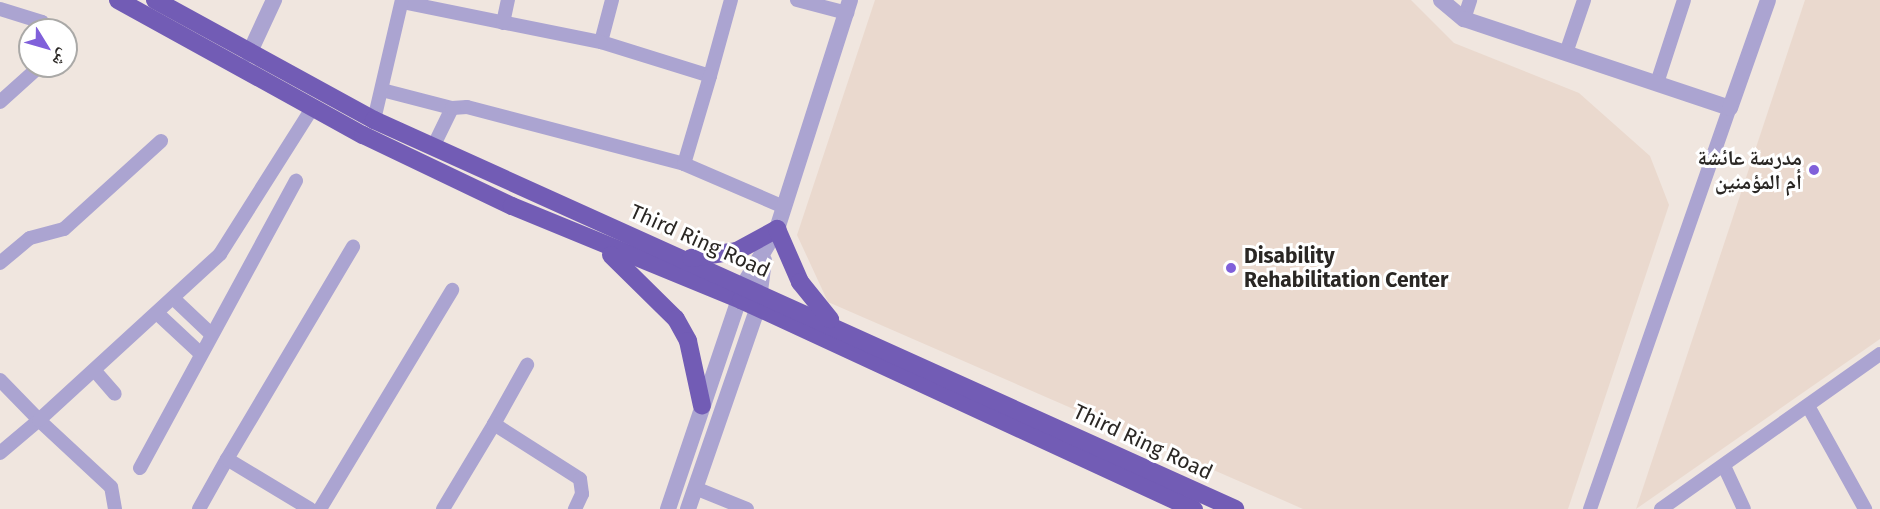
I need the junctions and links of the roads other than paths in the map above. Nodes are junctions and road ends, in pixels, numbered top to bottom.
1 (118, 0) edge
2 (155, 0) edge
3 (274, 0) edge
4 (508, 0) edge
5 (612, 0) edge
6 (731, 0) edge
7 (797, 0) edge
8 (1441, 0) edge
9 (1470, 0) edge
10 (1584, 0) edge
11 (1684, 0) edge
12 (1768, 0) edge
13 (402, 1) edge
14 (848, 7) edge
15 (0, 9) edge
16 (32, 18) edge
17 (1464, 19) junction
18 (503, 23) junction
19 (601, 42) junction
20 (1566, 53) junction
21 (249, 54) junction
22 (710, 76) junction
23 (27, 78) edge
24 (1657, 83) junction
25 (382, 90) junction
26 (0, 102) edge
27 (313, 107) junction
28 (452, 108) junction
29 (1730, 108) junction
30 (374, 120) junction
31 (161, 141) dead end
32 (433, 147) junction
33 (684, 164) junction
34 (296, 181) dead end
35 (784, 207) junction
36 (777, 229) junction
37 (600, 246) junction
38 (353, 247) dead end
39 (683, 258) junction
40 (0, 263) edge
41 (452, 290) dead end
42 (751, 296) junction
43 (174, 299) junction
44 (159, 314) junction
45 (840, 328) junction
46 (210, 333) junction
47 (200, 353) junction
48 (1880, 354) edge
49 (527, 365) dead end
50 (95, 371) junction
51 (0, 380) edge
52 (115, 394) dead end
53 (702, 406) junction
54 (1808, 406) junction
55 (39, 420) junction
56 (494, 424) junction
57 (0, 453) edge
58 (226, 459) junction
59 (1724, 466) junction
60 (140, 468) dead end
61 (694, 488) junction
62 (115, 509) edge
63 (199, 509) edge
64 (310, 509) edge
65 (320, 509) edge
66 (443, 509) edge
67 (574, 509) edge
68 (668, 509) edge
69 (688, 509) edge
70 (747, 509) edge
71 (1194, 509) edge
72 (1235, 509) edge
73 (1590, 509) edge
74 (1661, 509) edge
75 (1744, 509) edge
76 (1865, 509) edge

1 - 27 highway, Third Ring Road
2 - 21 highway, Third Ring Road
3 - 21 street
4 - 18 street
5 - 19 street
6 - 22 street
7 - 14 street
8 - 17 street
9 - 17 street
10 - 20 street
11 - 24 street
12 - 29 street
13 - 18 street
13 - 25 street
14 - 35 street
15 - 16 street
17 - 20 street
18 - 19 street
19 - 22 street
20 - 24 street
21 - 30 highway, Third Ring Road
22 - 33 street
23 - 26 street
24 - 29 street
25 - 28 street
25 - 30 street
27 - 37 highway, Third Ring Road
27 - 43 street
28 - 32 street
28 - 33 street
29 - 73 street
30 - 32 highway, Third Ring Road
31 - 40 street
32 - 39 highway, Third Ring Road
33 - 35 street
34 - 46 street
35 - 36 street
36 - 39 highway
36 - 42 street
36 - 45 highway
37 - 42 highway, Third Ring Road
37 - 53 highway
38 - 58 street
39 - 42 highway, Third Ring Road
41 - 65 street
42 - 45 highway, Third Ring Road
42 - 53 street
42 - 61 street
42 - 71 highway, Third Ring Road
43 - 44 street
43 - 46 street
44 - 47 street
44 - 50 street
45 - 72 highway, Third Ring Road
46 - 47 street
47 - 60 street
48 - 54 street
49 - 56 street
50 - 52 street
50 - 55 street
51 - 55 street
53 - 68 street
54 - 59 street
54 - 76 street
55 - 57 street
55 - 62 street
56 - 66 street
56 - 67 street
58 - 63 street
58 - 64 street
59 - 74 street
59 - 75 street
61 - 69 street
61 - 70 street

